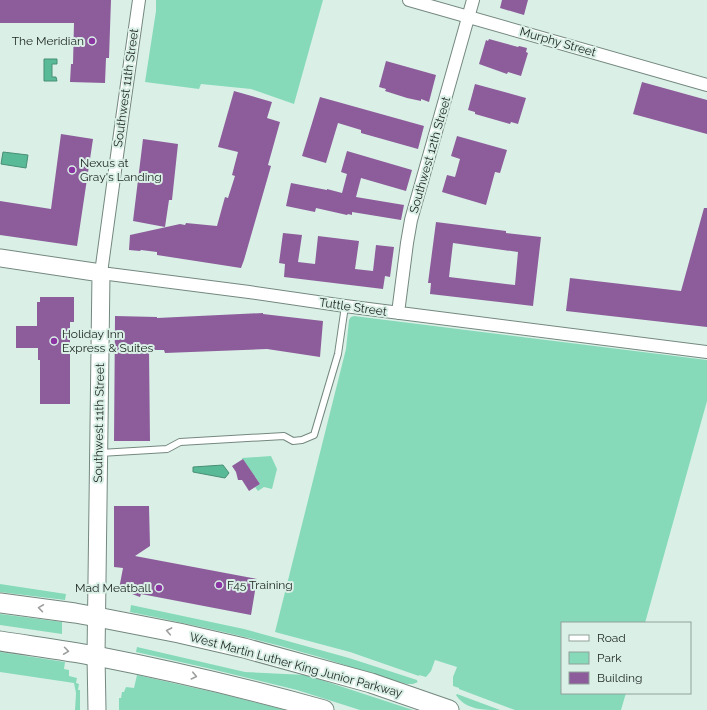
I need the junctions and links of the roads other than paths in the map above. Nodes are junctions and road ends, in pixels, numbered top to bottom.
1 (140, 0) edge
2 (409, 0) edge
3 (473, 0) edge
4 (468, 17) junction
5 (707, 85) edge
6 (0, 258) edge
7 (101, 273) junction
8 (345, 306) junction
9 (398, 313) junction
10 (707, 352) edge
11 (98, 453) junction
12 (0, 603) edge
13 (97, 616) junction
14 (0, 641) edge
15 (96, 656) junction
16 (97, 710) edge
17 (324, 710) edge
18 (449, 710) edge

1 - 7 street, Southwest 11th Street
2 - 4 street, Murphy Street
3 - 4 street, Southwest 12th Street
4 - 5 street, Murphy Street
4 - 9 street, Southwest 12th Street
6 - 7 street, Tuttle Street
7 - 8 street, Tuttle Street
7 - 11 street, Southwest 11th Street
8 - 9 street, Tuttle Street
8 - 11 lane
9 - 10 street, Tuttle Street
11 - 13 street, Southwest 11th Street
13 -> 12 main road, West Martin Luther King Junior Parkway
13 - 15 street, Southwest 11th Street
18 -> 13 main road, West Martin Luther King Junior Parkway
14 -> 15 main road
15 - 16 street, Southwest 11th Street
15 -> 17 main road

